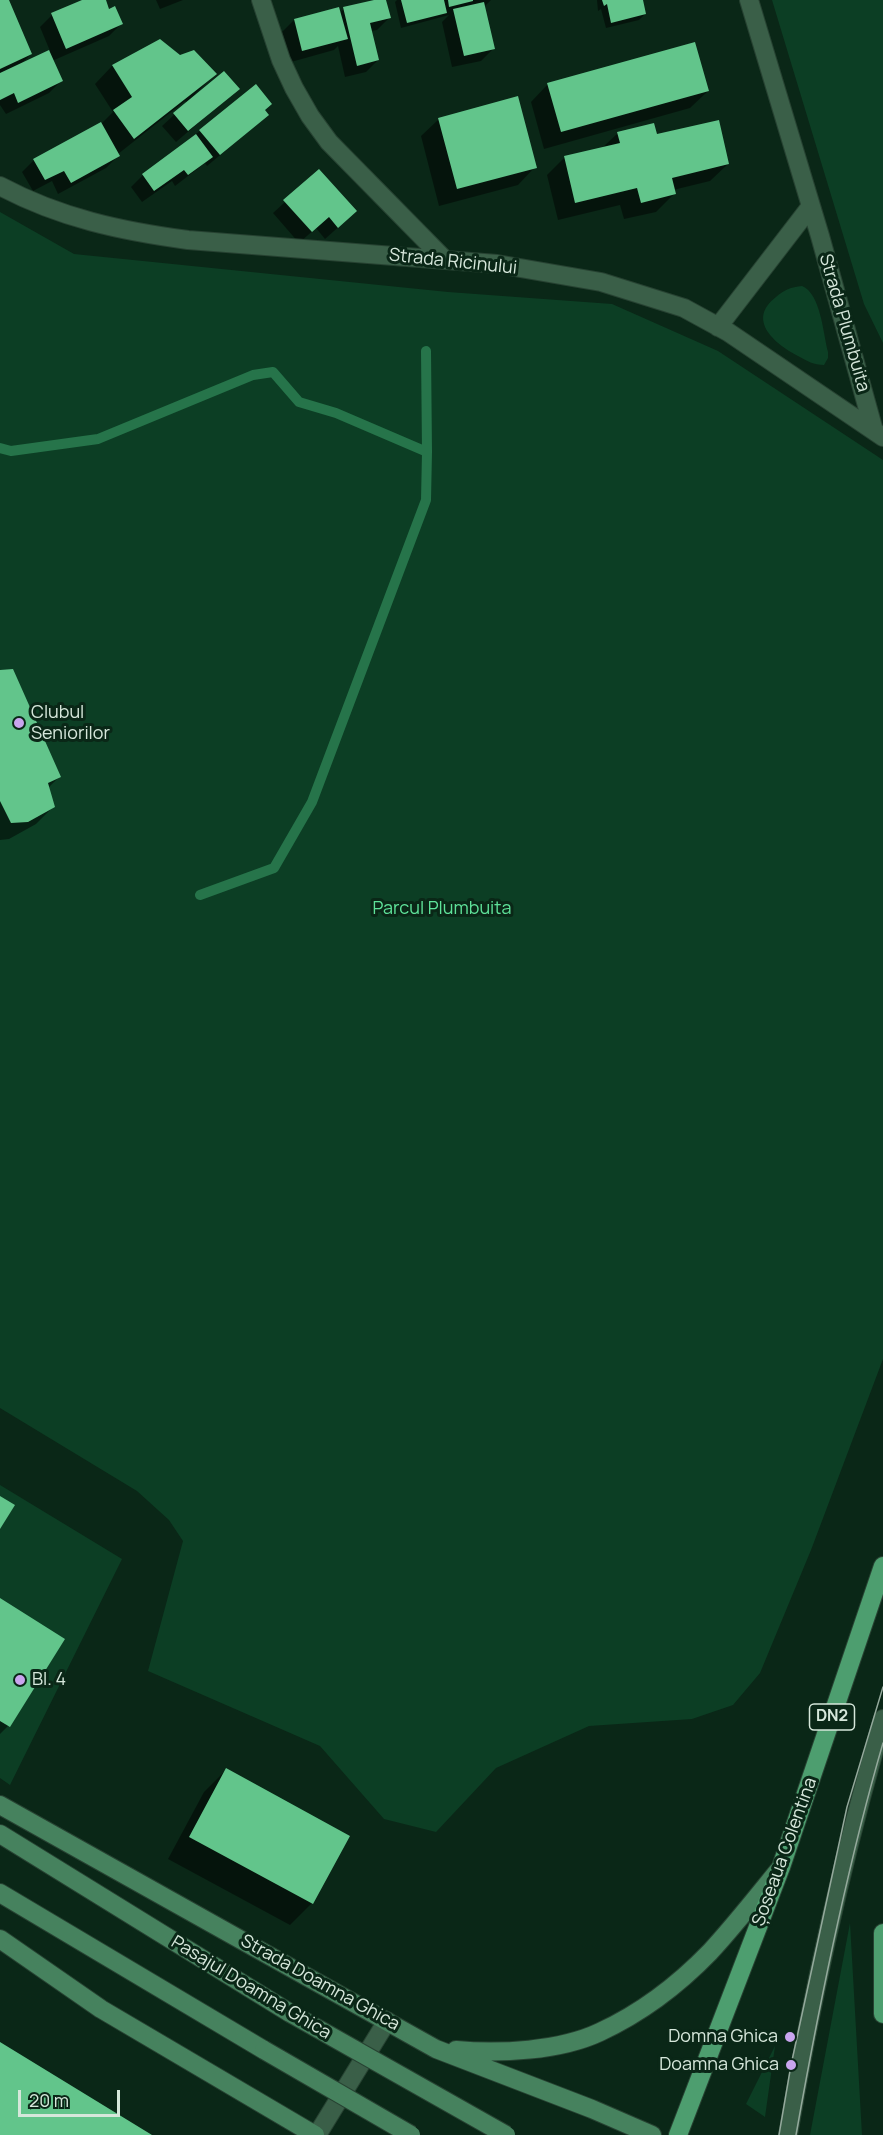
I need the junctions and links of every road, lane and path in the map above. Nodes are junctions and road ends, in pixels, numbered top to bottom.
1 (261, 0) edge
2 (750, 0) edge
3 (0, 186) edge
4 (811, 206) junction
5 (445, 260) junction
6 (718, 327) junction
7 (879, 434) edge
8 (883, 1566) edge
9 (883, 1719) edge
10 (0, 1805) edge
11 (0, 1834) edge
12 (781, 1867) junction
13 (0, 1893) edge
14 (883, 1933) edge
15 (0, 1939) edge
16 (883, 2014) edge
17 (387, 2021) junction
18 (436, 2049) junction
19 (316, 2135) edge
20 (411, 2135) edge
21 (506, 2135) edge
22 (652, 2135) edge
23 (678, 2135) edge
24 (788, 2135) edge

1 - 5 street
2 - 4 street, Strada Plumbuita
3 - 5 street, Strada Ricinului
4 - 6 street
4 - 7 street, Strada Plumbuita
5 - 6 street, Strada Ricinului
6 - 7 street, Strada Ricinului
8 - 12 main road, Șoseaua Colentina / DN2
9 - 24 street
10 - 17 main road, Strada Doamna Ghica
11 - 21 main road, Pasajul Doamna Ghica, bridge
12 - 18 main road
12 - 23 main road, Șoseaua Colentina / DN2
13 - 20 main road, bridge
14 - 16 main road
15 - 19 main road
17 - 18 main road, Strada Doamna Ghica
17 - 19 street
18 - 22 main road, Strada Doamna Ghica

